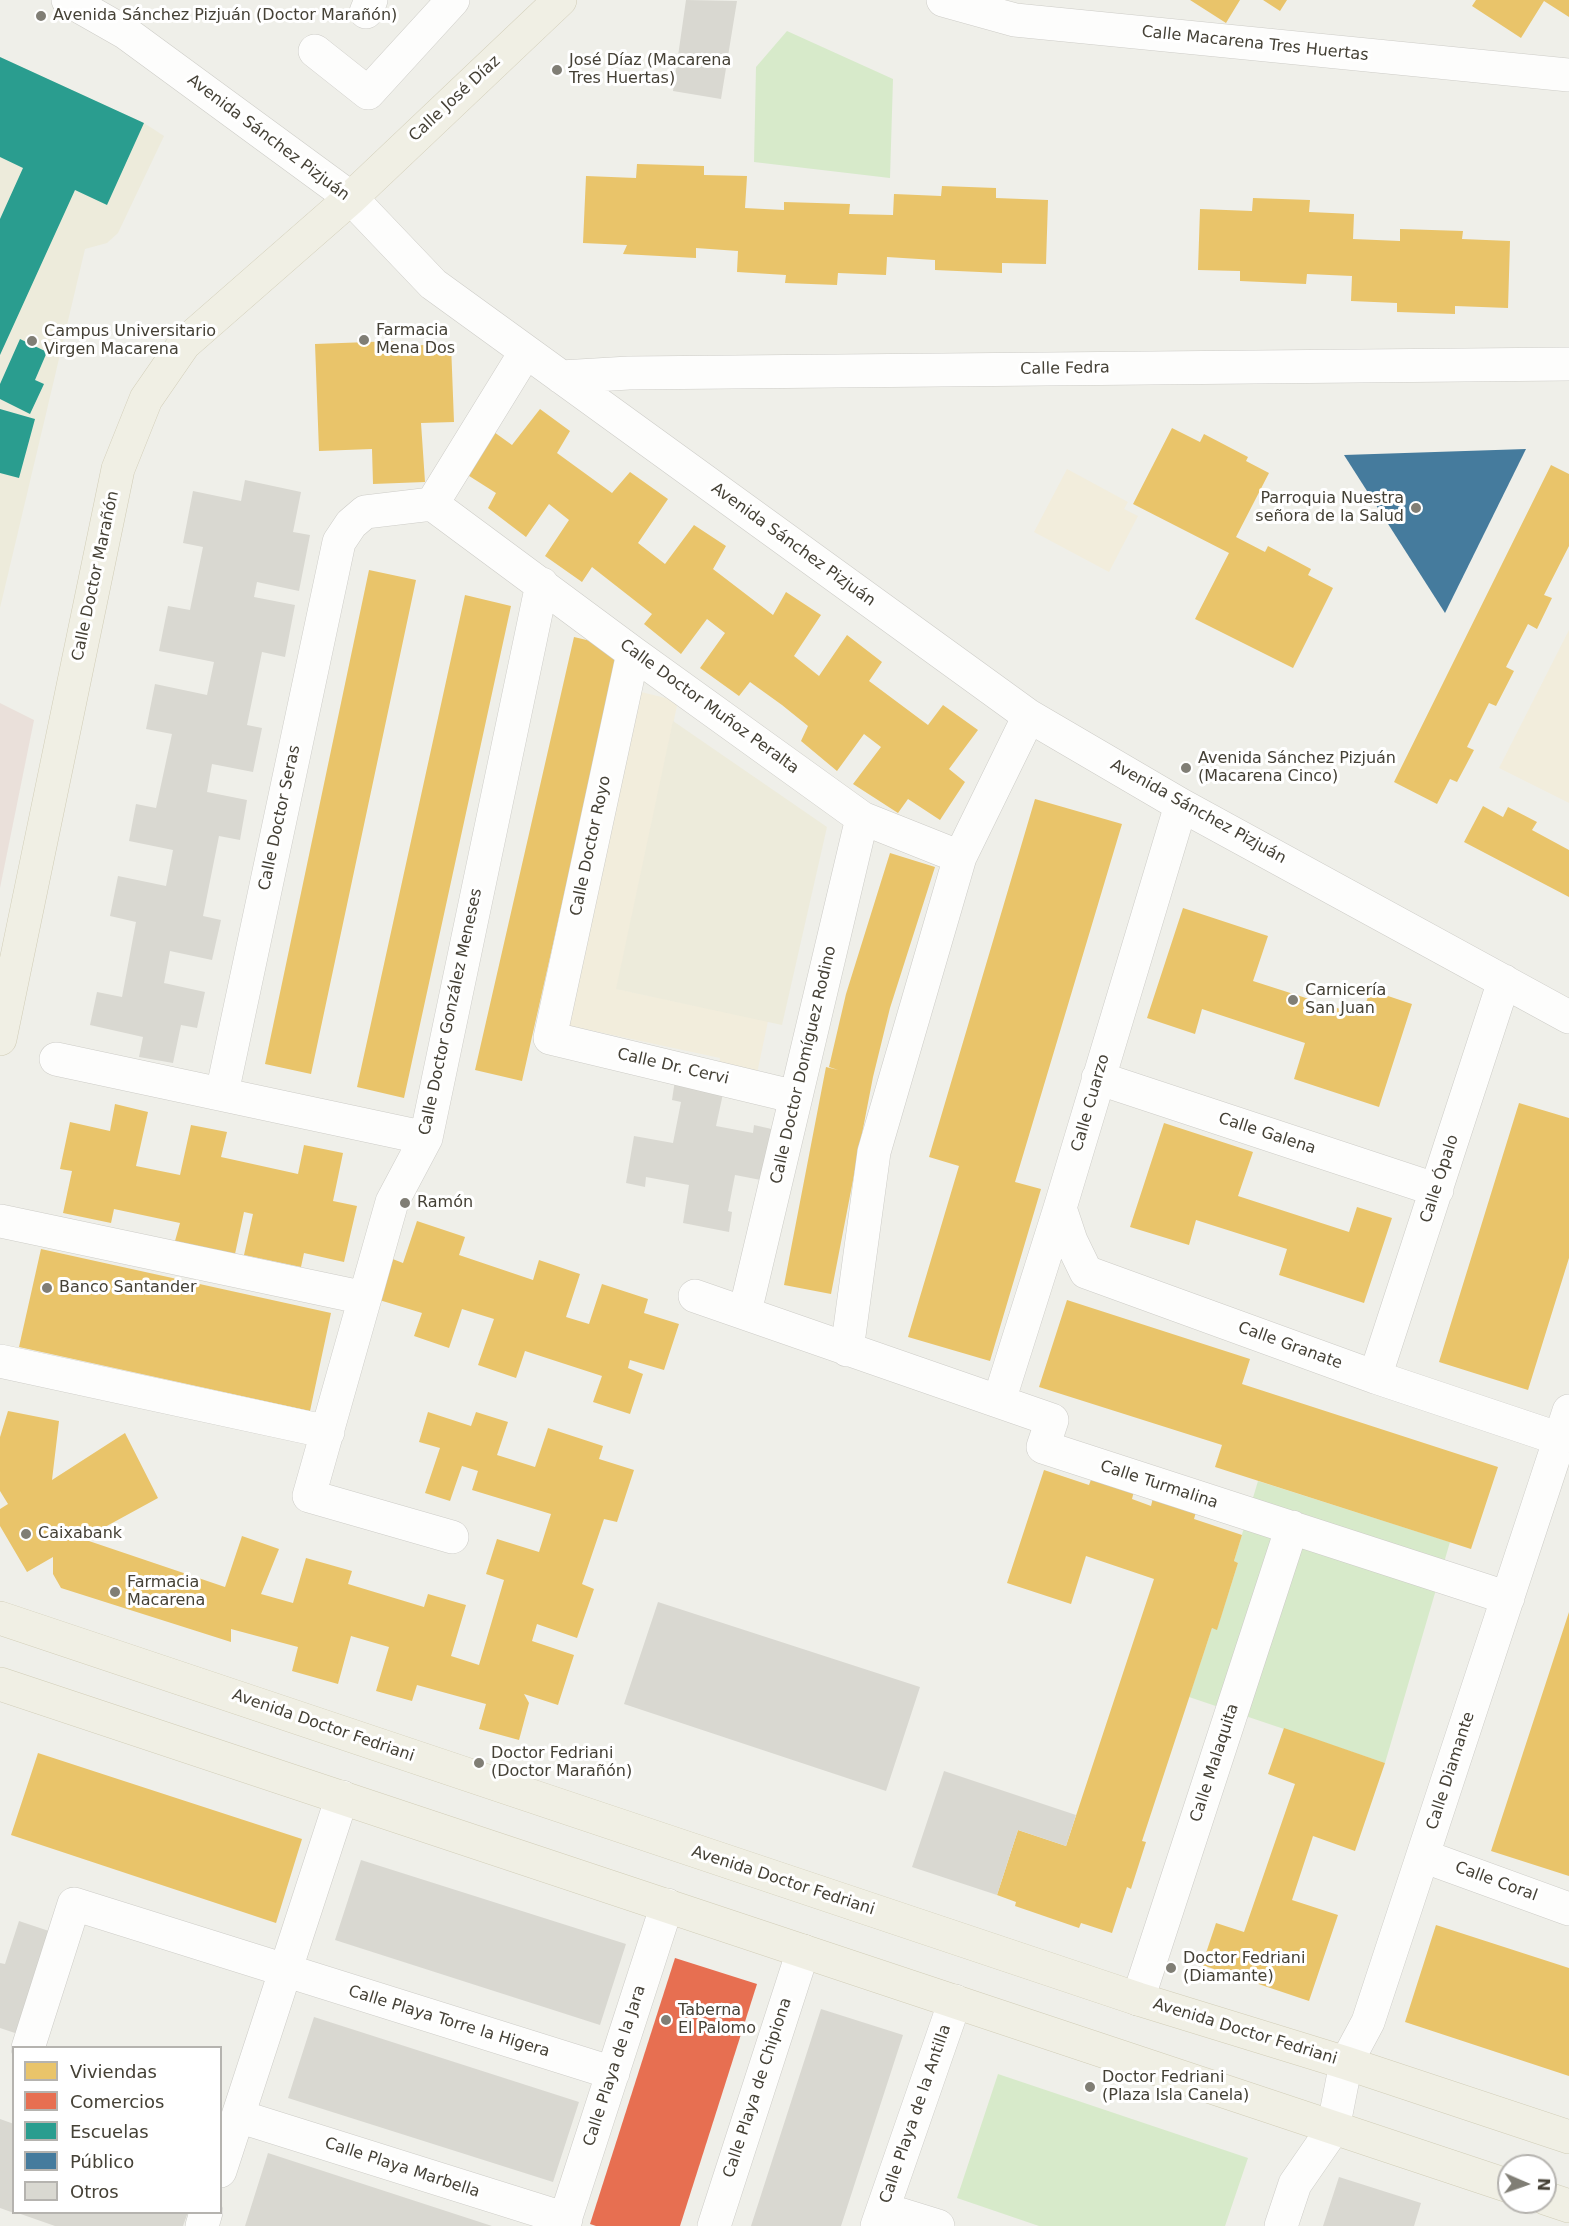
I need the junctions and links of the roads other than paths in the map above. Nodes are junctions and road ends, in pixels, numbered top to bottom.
1 (68, 0) edge
2 (453, 0) edge
3 (560, 0) edge
4 (943, 0) edge
5 (1063, 12) edge
6 (315, 51) dead end
7 (1569, 75) edge
8 (351, 198) junction
9 (525, 353) junction
10 (1569, 364) edge
11 (561, 377) junction
12 (432, 504) junction
13 (542, 584) junction
14 (633, 653) junction
15 (1029, 716) junction
16 (1181, 805) junction
17 (862, 818) junction
18 (960, 857) junction
19 (1503, 981) junction
20 (1569, 1017) edge
21 (550, 1038) joint
22 (0, 1039) edge
23 (56, 1059) dead end
24 (1098, 1078) junction
25 (222, 1093) junction
26 (796, 1097) junction
27 (426, 1138) junction
28 (1437, 1190) junction
29 (1060, 1208) junction
30 (0, 1221) edge
31 (695, 1296) dead end
32 (365, 1298) junction
33 (745, 1312) junction
34 (848, 1350) junction
35 (0, 1361) edge
36 (1375, 1377) junction
37 (999, 1401) junction
38 (1564, 1425) edge
39 (328, 1432) junction
40 (1292, 1527) junction
41 (452, 1537) dead end
42 (1508, 1598) junction
43 (0, 1618) edge
44 (0, 1684) edge
45 (342, 1797) junction
46 (1423, 1856) junction
47 (667, 1905) junction
48 (1569, 1909) edge
49 (803, 1951) junction
50 (284, 1972) junction
51 (1138, 1999) junction
52 (955, 2001) junction
53 (29, 2046) edge
54 (1346, 2063) junction
55 (613, 2073) junction
56 (1333, 2129) junction
57 (230, 2130) edge
58 (1569, 2136) edge
59 (222, 2163) edge
60 (1497, 2182) edge
61 (880, 2218) edge
62 (565, 2223) edge
63 (714, 2226) edge
64 (938, 2226) edge
65 (1281, 2226) edge

1 - 8 street, Avenida Sánchez Pizjuán
2 - 6 street
3 - 8 main road, Calle José Díaz
4 - 5 street, Calle Macarena Tres Huertas
5 - 7 street, Calle Macarena Tres Huertas
8 - 9 street, Avenida Sánchez Pizjuán
8 - 22 main road, Calle Doctor Marañón
9 - 11 street, Avenida Sánchez Pizjuán
9 - 12 street
10 - 11 street, Calle Fedra
11 - 15 street, Avenida Sánchez Pizjuán
12 - 13 street, Calle Doctor Muñoz Peralta
12 - 25 street, Calle Doctor Seras
13 - 14 street, Calle Doctor Muñoz Peralta
13 - 27 street, Calle Doctor González Meneses
14 - 17 street, Calle Doctor Muñoz Peralta
14 - 21 street, Calle Doctor Royo
15 - 16 street, Avenida Sánchez Pizjuán
15 - 18 street
16 - 19 street, Avenida Sánchez Pizjuán
16 - 24 street, Calle Cuarzo
17 - 18 street, Calle Doctor Muñoz Peralta
17 - 26 street, Calle Doctor Domíguez Rodino
18 - 34 street
19 - 20 street, Avenida Sánchez Pizjuán
19 - 28 street, Calle Ópalo
21 - 26 street, Calle Dr. Cervi
23 - 25 street
24 - 28 street, Calle Galena
24 - 29 street, Calle Cuarzo
25 - 27 street
26 - 33 street, Calle Doctor Domíguez Rodino
27 - 32 street, Calle Doctor González Meneses
28 - 36 street, Calle Ópalo
29 - 36 street, Calle Granate
29 - 37 street, Calle Cuarzo
30 - 32 street
31 - 33 street, Calle Turmalina
32 - 39 street, Calle Doctor González Meneses
33 - 34 street, Calle Turmalina
34 - 37 street, Calle Turmalina
35 - 39 street
36 - 38 street, Calle Granate
37 - 40 street, Calle Turmalina
38 - 42 street, Calle Diamante
39 - 41 street, Calle Doctor González Meneses
40 - 42 street, Calle Turmalina
40 - 51 street, Calle Malaquita
42 - 46 street, Calle Diamante
43 - 51 main road, Avenida Doctor Fedriani
44 - 45 main road
45 - 47 main road
45 - 50 street
46 - 48 street, Calle Coral
46 - 54 street, Calle Diamante
47 - 49 main road
47 - 55 street, Calle Playa de la Jara
49 - 52 main road
49 - 63 street, Calle Playa de Chipiona
50 - 53 street, Calle Playa Torre la Higera
50 - 55 street, Calle Playa Torre la Higera
50 - 57 street
51 - 54 main road, Avenida Doctor Fedriani
52 - 56 main road
52 - 61 street, Calle Playa de la Antilla
54 - 56 street, Calle Diamante
54 - 58 main road, Avenida Doctor Fedriani
55 - 62 street, Calle Playa de la Jara
56 - 60 main road
56 - 65 street
57 - 59 street
57 - 62 street, Calle Playa Marbella
61 - 64 street

